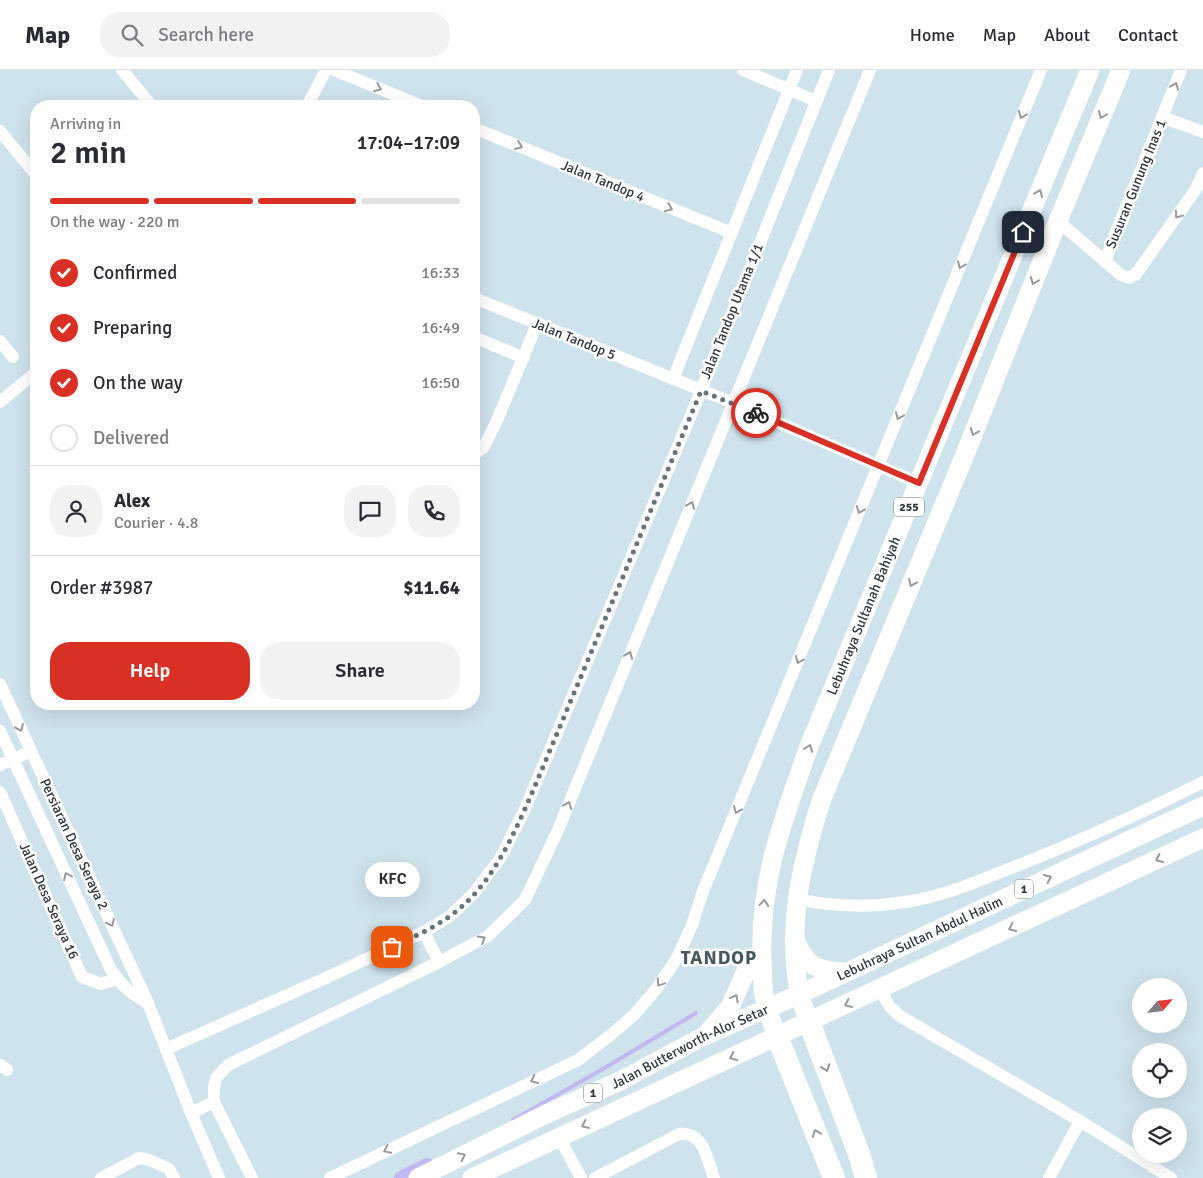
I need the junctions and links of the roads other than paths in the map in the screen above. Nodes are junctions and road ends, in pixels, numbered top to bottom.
1 (122, 70) edge
2 (326, 70) edge
3 (334, 70) edge
4 (743, 70) edge
5 (797, 70) edge
6 (829, 70) edge
7 (870, 70) edge
8 (1041, 70) edge
9 (1090, 70) edge
10 (1121, 70) edge
11 (1181, 70) edge
12 (789, 90) junction
13 (147, 100) edge
14 (310, 100) edge
15 (407, 100) edge
16 (816, 101) junction
17 (1162, 117) junction
18 (480, 130) edge
19 (0, 131) edge
20 (1203, 132) edge
21 (30, 168) edge
22 (1203, 173) edge
23 (1058, 221) junction
24 (732, 233) junction
25 (1106, 262) junction
26 (480, 300) edge
27 (537, 324) junction
28 (480, 340) edge
29 (0, 341) edge
30 (13, 357) dead end
31 (524, 358) junction
32 (30, 377) edge
33 (674, 379) junction
34 (701, 391) junction
35 (0, 402) edge
36 (733, 403) junction
37 (480, 450) edge
38 (879, 464) junction
39 (919, 483) junction
40 (0, 684) edge
41 (0, 731) edge
42 (30, 751) junction
43 (13, 759) junction
44 (0, 765) edge
45 (1203, 782) edge
46 (0, 792) edge
47 (1203, 806) edge
48 (1203, 838) edge
49 (796, 899) junction
50 (424, 932) junction
51 (795, 937) junction
52 (762, 952) junction
53 (439, 962) junction
54 (845, 972) junction
55 (117, 978) junction
56 (880, 989) junction
57 (800, 994) junction
58 (148, 1003) junction
59 (767, 1009) junction
60 (809, 1022) junction
61 (704, 1036) junction
62 (777, 1036) junction
63 (166, 1049) junction
64 (214, 1102) junction
65 (191, 1113) junction
66 (1080, 1121) junction
67 (559, 1137) junction
68 (101, 1178) edge
69 (174, 1178) edge
70 (220, 1178) edge
71 (252, 1178) edge
72 (330, 1178) edge
73 (418, 1178) edge
74 (472, 1178) edge
75 (582, 1178) edge
76 (595, 1178) edge
77 (714, 1178) edge
78 (834, 1178) edge
79 (866, 1178) edge
80 (1049, 1178) edge
81 (1171, 1178) edge

1 - 13 street
2 - 14 street
3 -> 15 street
4 - 12 street
5 - 12 street
6 - 16 street, Jalan Tandop Utama 1/1
7 - 36 street
8 -> 38 street
39 -> 9 main road, Lebuhraya Sultanah Bahiyah / 255
10 -> 23 main road, 255
17 -> 11 street, Susuran Gunung Inas 1
12 - 16 street
12 - 24 street
16 - 34 street, Jalan Tandop Utama 1/1
17 - 20 street
17 - 25 street, Susuran Gunung Inas 1
18 -> 24 street, Jalan Tandop 4
19 - 21 street
22 -> 25 street, Susuran Gunung Inas 1
23 - 25 street
23 -> 49 main road, 255
24 - 33 street
26 - 27 street, Jalan Tandop 5
27 - 31 street
27 - 33 street, Jalan Tandop 5
28 - 31 street
29 - 30 street
31 - 37 street
32 - 35 street
33 - 34 street, Jalan Tandop 5
34 - 36 street, Jalan Tandop 5
34 - 50 street, Jalan Tandop Utama 1/1
36 - 38 street, Jalan Tandop 5
53 -> 36 street
38 - 39 street, Jalan Tandop 5
38 -> 72 street
52 -> 39 main road, Lebuhraya Sultanah Bahiyah / 255
40 -> 42 street, Persiaran Desa Seraya 2
41 - 43 street, Persiaran Desa Seraya 2
42 - 43 street
42 -> 58 street, Persiaran Desa Seraya 2
43 - 44 street
55 -> 43 street, Persiaran Desa Seraya 2
45 - 49 street
46 - 55 street, Jalan Desa Seraya 16
54 -> 47 main road, Lebuhraya Sultan Abdul Halim / 1
48 -> 56 main road, 1
49 - 51 main road, 255
50 - 53 street
50 - 63 street, Jalan Tandop Utama 1/1
51 - 54 main road
51 - 57 main road, 255
52 - 59 main road, Lebuhraya Sultanah Bahiyah / 255
61 -> 52 main road
53 - 64 street
54 - 57 main road, Lebuhraya Sultan Abdul Halim / 1
55 - 58 street, Persiaran Desa Seraya 2
56 -> 60 main road, 1
56 - 66 street
57 - 59 main road, Jalan Butterworth-Alor Setar / 1
57 - 60 main road
58 - 63 street, Persiaran Desa Seraya 2
59 - 61 main road, Jalan Butterworth-Alor Setar / 1
59 - 62 main road, Lebuhraya Sultanah Bahiyah
60 - 62 main road, Jalan Butterworth-Alor Setar / 1
60 -> 79 highway
73 -> 61 main road, Jalan Butterworth-Alor Setar / 1
62 -> 67 main road, Jalan Butterworth-Alor Setar / 1
78 -> 62 highway
63 - 65 street, Persiaran Desa Seraya 2
64 - 65 street
64 - 71 street
65 - 70 street, Persiaran Desa Seraya 2
66 - 80 street
66 - 81 street
67 - 74 main road, Jalan Butterworth-Alor Setar / 1
67 - 75 street
68 - 69 street
76 - 77 street

